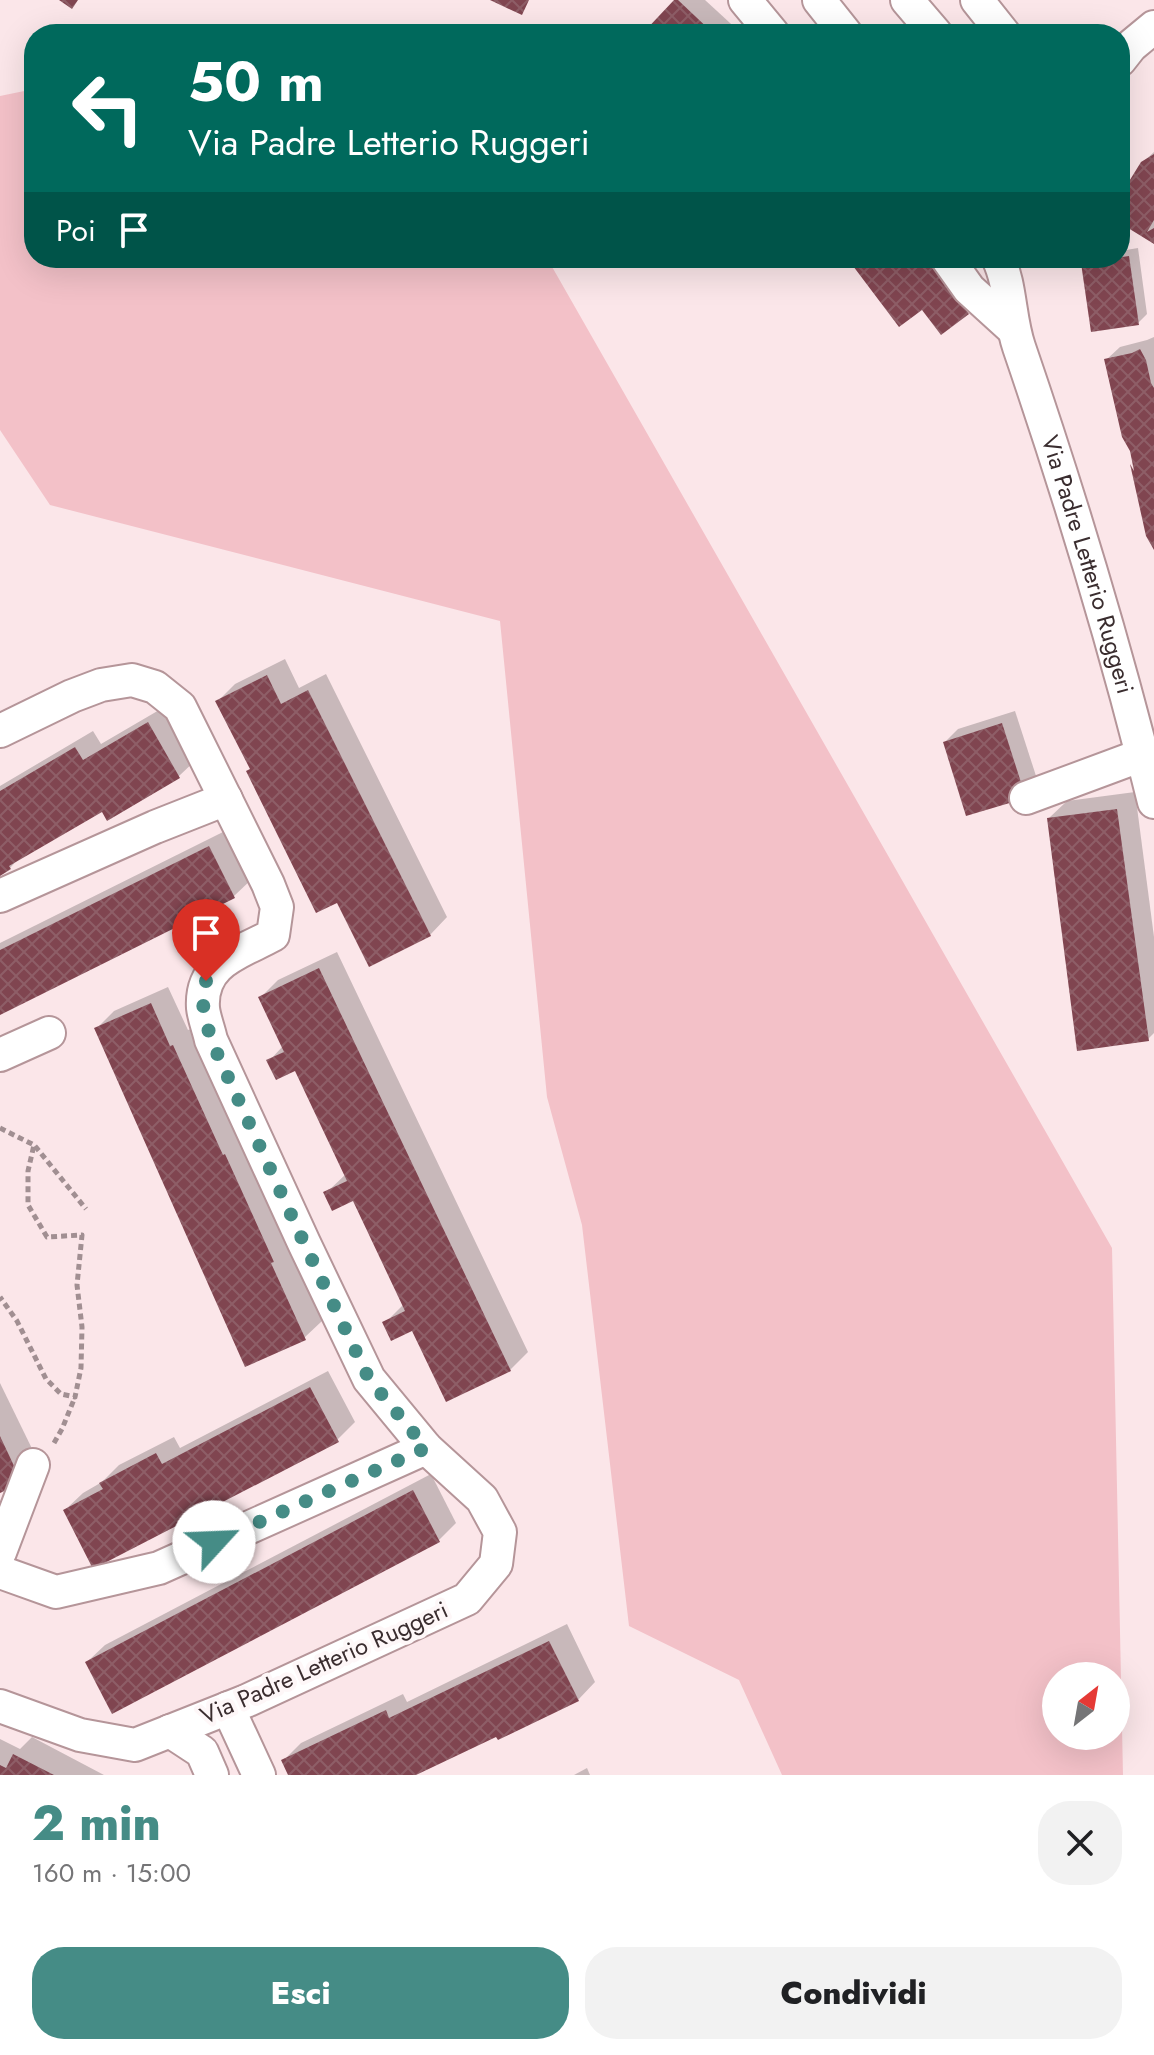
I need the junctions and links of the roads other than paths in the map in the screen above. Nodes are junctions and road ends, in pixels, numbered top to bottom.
1 (745, 0) edge
2 (819, 0) edge
3 (907, 0) edge
4 (977, 0) edge
5 (765, 24) edge
6 (838, 24) edge
7 (927, 24) edge
8 (996, 24) edge
9 (1154, 27) edge
10 (1130, 47) edge
11 (954, 268) edge
12 (1003, 268) edge
13 (1013, 329) junction
14 (1142, 706) edge
15 (0, 731) edge
16 (1142, 755) junction
17 (1026, 798) dead end
18 (226, 799) junction
19 (1154, 802) edge
20 (0, 896) edge
21 (49, 1033) dead end
22 (0, 1055) edge
23 (426, 1448) junction
24 (33, 1465) road end
25 (0, 1552) edge
26 (0, 1572) edge
27 (0, 1706) edge
28 (228, 1708) junction
29 (170, 1731) junction
30 (212, 1775) edge
31 (259, 1775) edge

1 - 5 street
2 - 6 street
3 - 7 street
4 - 8 street
9 - 10 street
11 - 13 street, Via Padre Letterio Ruggeri
12 - 13 street, Via Padre Letterio Ruggeri
13 - 14 street, Via Padre Letterio Ruggeri
14 - 16 street, Via Padre Letterio Ruggeri
15 - 18 street, Via Padre Letterio Ruggeri
16 - 17 street
16 - 19 street, Via Padre Letterio Ruggeri
18 - 20 street
18 - 23 street, Via Padre Letterio Ruggeri
21 - 22 street
23 - 26 street
23 - 28 street, Via Padre Letterio Ruggeri
24 - 25 street
27 - 29 street, Via Padre Letterio Ruggeri
28 - 29 street, Via Padre Letterio Ruggeri
28 - 31 street
29 - 30 street

